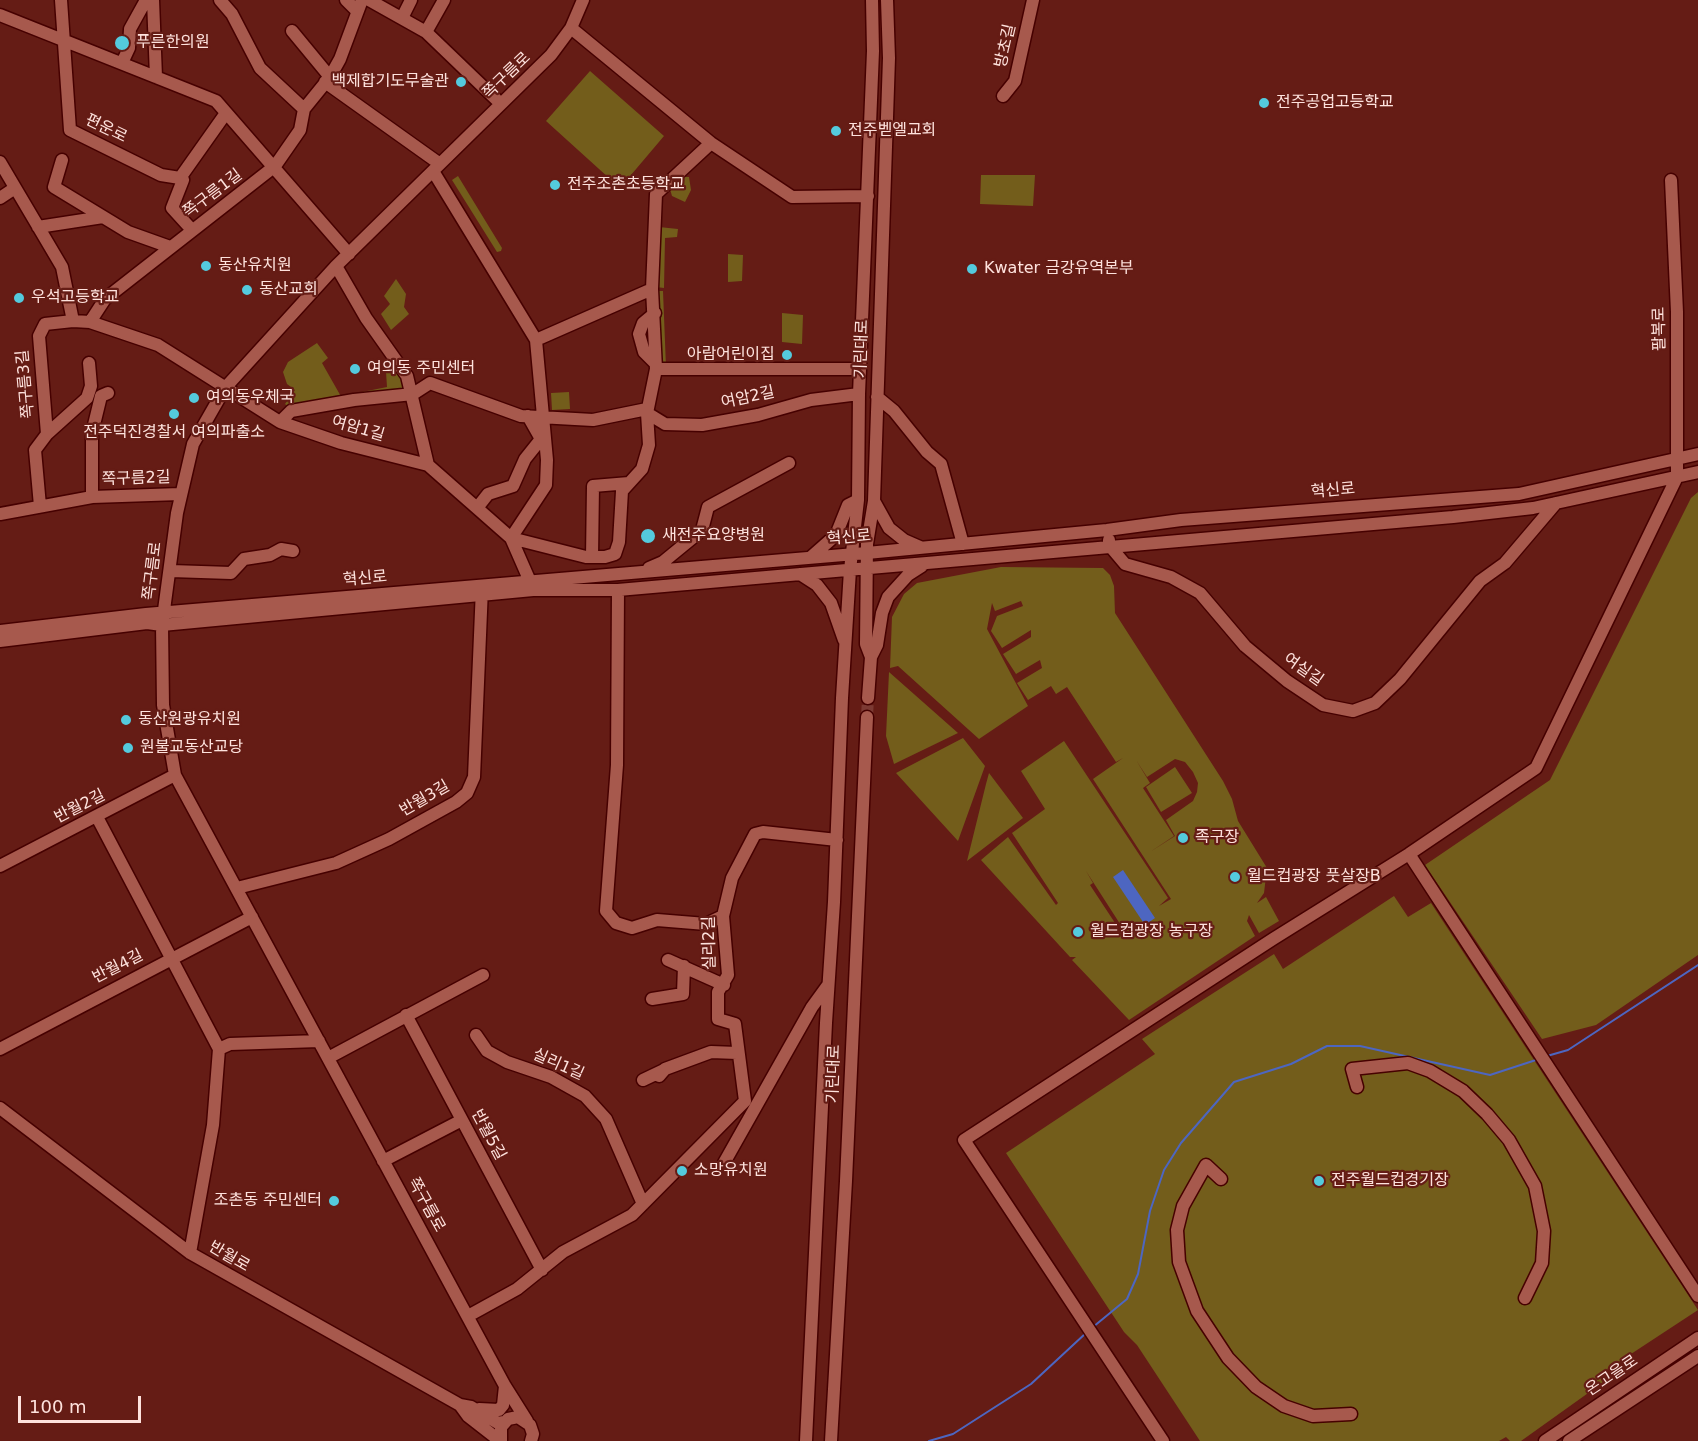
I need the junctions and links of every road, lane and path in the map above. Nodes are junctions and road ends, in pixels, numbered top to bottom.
1 (61, 0) edge
2 (146, 0) edge
3 (153, 0) edge
4 (220, 0) edge
5 (346, 0) edge
6 (369, 0) edge
7 (411, 0) edge
8 (444, 0) edge
9 (583, 0) edge
10 (872, 0) edge
11 (887, 0) edge
12 (1034, 0) edge
13 (359, 5) edge
14 (0, 15) edge
15 (402, 18) junction
16 (571, 28) junction
17 (292, 31) dead end
18 (426, 32) junction
19 (63, 38) junction
20 (122, 63) junction
21 (156, 77) junction
22 (328, 80) junction
23 (1003, 96) dead end
24 (501, 104) junction
25 (304, 109) junction
26 (226, 113) junction
27 (711, 143) junction
28 (62, 160) dead end
29 (0, 162) edge
30 (275, 166) junction
31 (436, 168) junction
32 (180, 178) junction
33 (1671, 180) dead end
34 (15, 188) junction
35 (868, 196) junction
36 (0, 198) edge
37 (103, 217) junction
38 (38, 227) junction
39 (192, 230) junction
40 (170, 247) junction
41 (349, 254) junction
42 (336, 266) junction
43 (652, 289) junction
44 (73, 321) junction
45 (90, 322) junction
46 (536, 340) junction
47 (89, 363) dead end
48 (656, 366) junction
49 (860, 369) junction
50 (225, 388) junction
51 (108, 393) dead end
52 (414, 394) junction
53 (859, 394) junction
54 (877, 397) junction
55 (647, 411) junction
56 (528, 417) junction
57 (544, 417) junction
58 (280, 422) junction
59 (47, 434) junction
60 (1698, 454) edge
61 (1677, 459) junction
62 (789, 463) dead end
63 (428, 465) junction
64 (1698, 472) edge
65 (1677, 477) junction
66 (629, 483) junction
67 (180, 494) junction
68 (92, 497) junction
69 (858, 500) junction
70 (874, 501) junction
71 (1556, 503) junction
72 (40, 506) junction
73 (477, 508) junction
74 (0, 514) edge
75 (1107, 530) junction
76 (511, 538) junction
77 (963, 544) junction
78 (1109, 545) junction
79 (921, 547) junction
80 (293, 551) dead end
81 (867, 553) junction
82 (852, 554) junction
83 (589, 557) junction
84 (809, 558) junction
85 (923, 565) junction
86 (867, 569) junction
87 (850, 570) junction
88 (171, 571) junction
89 (649, 571) junction
90 (800, 574) junction
91 (532, 585) junction
92 (482, 590) junction
93 (618, 590) junction
94 (163, 619) junction
95 (0, 631) edge
96 (0, 641) edge
97 (846, 647) junction
98 (871, 657) junction
99 (868, 698) tunnel mouth
100 (867, 717) tunnel mouth
101 (175, 776) junction
102 (97, 817) junction
103 (837, 840) junction
104 (1409, 854) junction
105 (0, 866) edge
106 (237, 888) junction
107 (723, 916) junction
108 (252, 917) junction
109 (170, 960) junction
110 (668, 960) dead end
111 (684, 966) junction
112 (483, 975) dead end
113 (724, 984) junction
114 (828, 985) junction
115 (652, 999) dead end
116 (406, 1015) junction
117 (476, 1035) dead end
118 (319, 1041) junction
119 (0, 1048) edge
120 (219, 1049) junction
121 (737, 1053) junction
122 (328, 1058) junction
123 (643, 1080) dead end
124 (1357, 1087) dead end
125 (750, 1104) junction
126 (0, 1108) edge
127 (462, 1120) junction
128 (383, 1161) junction
129 (724, 1163) dead end
130 (1221, 1179) dead end
131 (643, 1204) junction
132 (190, 1253) junction
133 (542, 1270) junction
134 (1698, 1296) edge
135 (1525, 1298) dead end
136 (468, 1316) junction
137 (1698, 1338) edge
138 (1698, 1356) edge
139 (505, 1386) junction
140 (460, 1405) junction
141 (474, 1409) junction
142 (1351, 1414) dead end
143 (506, 1421) junction
144 (527, 1421) junction
145 (831, 1437) edge
146 (806, 1438) edge
147 (534, 1439) edge
148 (501, 1441) edge
149 (1163, 1441) edge
150 (1545, 1441) edge
151 (1569, 1441) edge

1 - 19 street, 편운로
2 - 20 street
3 - 21 street
4 - 25 street
5 - 13 street
6 - 15 street
7 - 15 street
8 - 18 street
9 - 16 street, 쪽구름로
10 - 35 street, 기린대로
11 - 54 street, 기린대로
12 - 23 street, 방초길
13 - 22 street
14 - 19 street
15 - 18 street
16 - 24 street, 쪽구름로
16 - 27 street
17 - 22 street
18 - 24 street
19 - 20 street
19 - 32 street, 편운로
20 - 21 street
21 - 26 street
22 - 25 street
22 - 31 street
24 - 31 street, 쪽구름로
25 - 30 street, 쪽구름1길
26 - 30 street
26 - 32 street
27 - 35 street
27 - 43 street
28 - 37 street
29 - 34 street
30 - 39 street, 쪽구름1길
30 - 41 street
31 - 41 street, 쪽구름로
31 - 46 street
32 - 39 street
33 - 61 street, 팔복로
34 - 36 street
34 - 38 street
35 - 49 street, 기린대로
37 - 38 street
37 - 40 street
38 - 44 street
39 - 40 street, 쪽구름1길
40 - 45 street, 쪽구름1길
41 - 42 street, 쪽구름로
42 - 50 street, 쪽구름로
42 - 52 street
43 - 46 street
43 - 48 street
44 - 45 street
44 - 59 street, 쪽구름3길
45 - 50 street
46 - 57 street
47 - 59 street
48 - 49 street, 기린대로
48 - 55 street
49 - 53 street, 기린대로
50 - 58 street, 여암1길
50 - 67 street, 쪽구름로
51 - 68 street, 쪽구름2길
52 - 56 street
52 - 58 street
52 - 63 street
53 - 55 street, 여암2길
53 - 69 street, 기린대로
54 - 70 street, 기린대로
54 - 77 street
55 - 57 street
55 - 66 street
56 - 57 street
56 - 73 street
57 - 76 street
58 - 63 street, 여암1길
59 - 72 street
60 - 61 street, 혁신로
61 - 65 street, 팔복로
61 - 75 street, 혁신로
62 - 89 street
63 - 73 street, 여암1길
64 - 65 street, 혁신로
65 - 71 street, 혁신로
65 - 104 street
66 - 83 street
66 - 83 street
67 - 68 street, 쪽구름2길
67 - 88 street, 쪽구름로
68 - 72 street, 쪽구름2길
69 - 82 street, 기린대로
69 - 84 street
70 - 79 street
70 - 81 street, 기린대로
71 - 78 street, 혁신로
71 - 78 street, 여실길
72 - 74 street, 쪽구름2길
73 - 76 street, 여암1길
75 - 77 street, 혁신로
75 - 78 street
76 - 83 street, 여암1길
76 - 91 street, 여암1길
77 - 79 street, 혁신로
78 - 85 street, 혁신로
79 - 81 street, 혁신로
80 - 88 street
81 - 82 street, 혁신로
81 - 86 street, 기린대로
82 - 84 street, 혁신로
82 - 87 street, 기린대로
84 - 89 street, 혁신로
85 - 86 street, 혁신로
85 - 98 street
86 - 87 street, 혁신로
86 - 98 street, 기린대로
87 - 90 street, 혁신로
87 - 97 street, 기린대로
88 - 94 street, 쪽구름로
89 - 91 street, 혁신로
90 - 93 street, 혁신로
90 - 97 street
91 - 92 street, 혁신로
91 - 93 street, 혁신로
92 - 94 street, 혁신로
92 - 106 street, 반월3길
93 - 107 street
94 - 95 street, 혁신로
94 - 96 street, 혁신로
94 - 101 street, 쪽구름로
97 - 103 street, 기린대로
98 - 99 street, 기린대로
100 - 145 street, 기린대로
101 - 102 street, 반월2길
101 - 106 street, 쪽구름로
102 - 105 street, 반월2길
102 - 109 street
103 - 107 street, 실리2길
103 - 114 street, 기린대로
104 - 134 street
104 - 149 street
106 - 108 street, 쪽구름로
107 - 113 street, 실리2길
108 - 109 street, 반월4길
108 - 118 street, 쪽구름로
109 - 119 street, 반월4길
109 - 120 street
110 - 111 street, 실리2길
111 - 113 street, 실리2길
111 - 115 street, 실리2길
112 - 116 street
113 - 121 street, 실리2길
114 - 125 street
114 - 146 street, 기린대로
116 - 122 street
116 - 127 street, 반월5길
117 - 131 street, 실리1길
118 - 120 street
118 - 122 street, 쪽구름로
120 - 132 street
121 - 123 street
121 - 125 street, 실리2길
122 - 128 street, 쪽구름로
124 - 135 street
125 - 129 street
125 - 131 street
126 - 132 street, 반월로
127 - 128 street
127 - 133 street, 반월5길
128 - 136 street, 쪽구름로
130 - 142 street
131 - 133 street
132 - 140 street, 반월로
133 - 136 street
136 - 139 street, 쪽구름로
137 - 150 street, 온고을로
138 - 151 street, 온고을로
139 - 141 street
139 - 143 street
139 - 144 street
140 - 141 street
140 - 148 street
141 - 143 street
143 - 144 street
143 - 148 street
144 - 147 street

